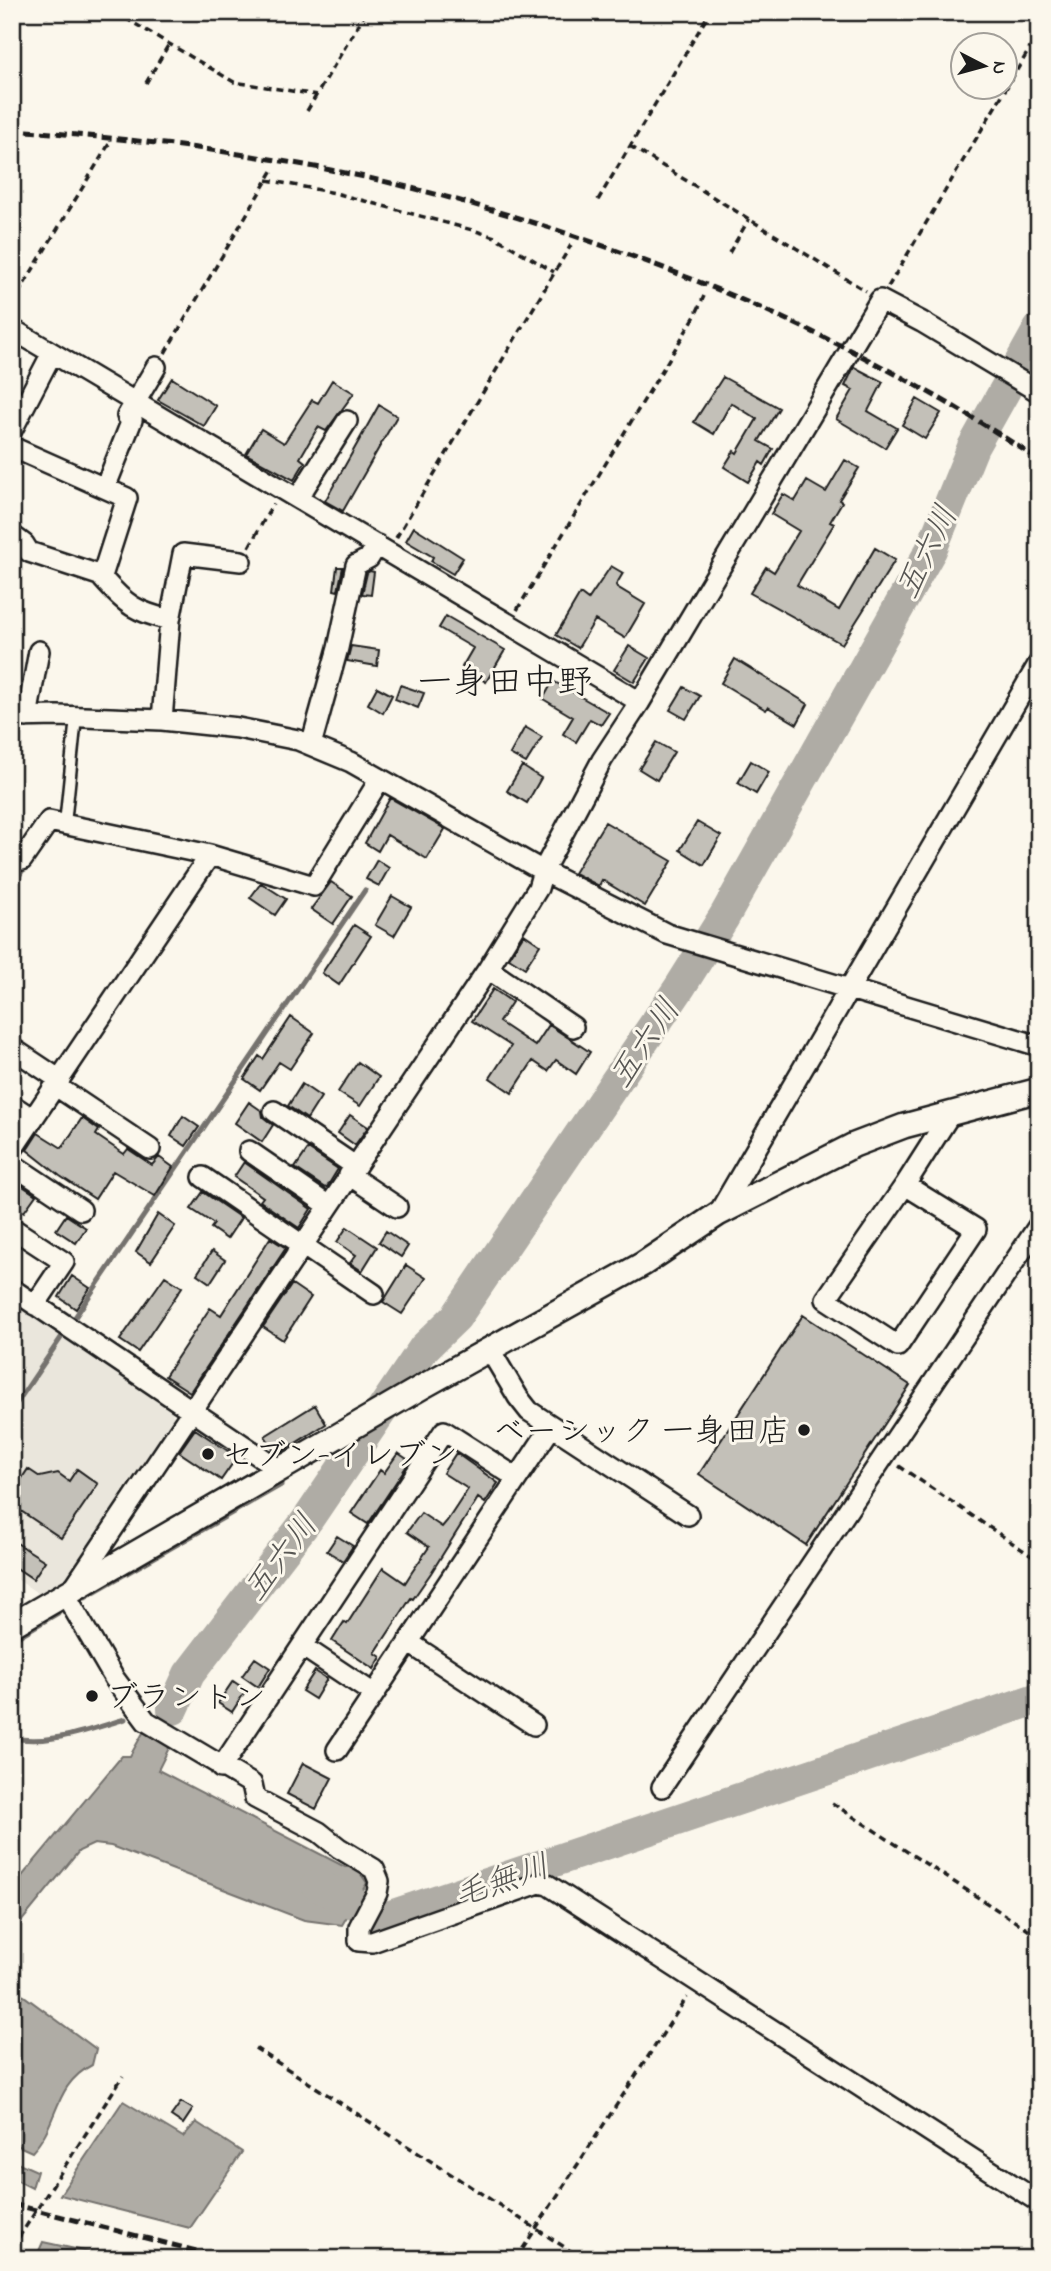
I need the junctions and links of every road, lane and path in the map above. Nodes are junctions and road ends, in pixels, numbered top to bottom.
1 (60, 12) edge
2 (115, 12) edge
3 (366, 12) edge
4 (710, 12) edge
5 (46, 16) dead end
6 (1039, 33) edge
7 (169, 44) junction
8 (146, 82) dead end
9 (317, 95) junction
10 (307, 111) dead end
11 (109, 144) dead end
12 (630, 146) junction
13 (274, 168) dead end
14 (267, 180) junction
15 (598, 200) dead end
16 (749, 219) junction
17 (571, 245) dead end
18 (729, 253) dead end
19 (554, 272) junction
20 (704, 296) dead end
21 (880, 300) junction
22 (12, 304) edge
23 (12, 329) edge
24 (52, 353) junction
25 (156, 367) joint
26 (1036, 390) edge
27 (134, 401) junction
28 (347, 421) dead end
29 (12, 430) edge
30 (12, 447) edge
31 (104, 488) junction
32 (298, 498) junction
33 (274, 501) dead end
34 (12, 535) edge
35 (383, 549) junction
36 (242, 561) joint
37 (102, 576) junction
38 (170, 620) junction
39 (509, 623) junction
40 (39, 651) dead end
41 (1039, 663) edge
42 (640, 702) junction
43 (20, 717) edge
44 (76, 717) junction
45 (162, 720) junction
46 (311, 745) junction
47 (380, 779) junction
48 (65, 824) junction
49 (210, 855) junction
50 (12, 859) edge
51 (543, 871) junction
52 (488, 969) junction
53 (850, 988) junction
54 (573, 1027) dead end
55 (1039, 1045) edge
56 (12, 1048) edge
57 (58, 1083) junction
58 (1039, 1090) edge
59 (12, 1105) edge
60 (274, 1111) dead end
61 (951, 1113) junction
62 (33, 1119) junction
63 (150, 1149) dead end
64 (12, 1150) edge
65 (249, 1151) dead end
66 (12, 1164) edge
67 (352, 1170) junction
68 (203, 1177) dead end
69 (905, 1185) junction
70 (329, 1206) junction
71 (397, 1207) dead end
72 (81, 1210) dead end
73 (718, 1214) junction
74 (1039, 1225) edge
75 (12, 1228) edge
76 (303, 1245) junction
77 (12, 1289) edge
78 (374, 1294) dead end
79 (35, 1305) junction
80 (490, 1350) junction
81 (193, 1410) junction
82 (552, 1426) junction
83 (885, 1456) junction
84 (279, 1470) junction
85 (517, 1478) junction
86 (688, 1515) dead end
87 (1039, 1561) edge
88 (68, 1593) junction
89 (12, 1625) edge
90 (408, 1642) junction
91 (302, 1646) junction
92 (374, 1694) junction
93 (534, 1725) dead end
94 (337, 1750) dead end
95 (221, 1768) junction
96 (662, 1787) dead end
97 (832, 1803) dead end
98 (1039, 1937) edge
99 (698, 1980) junction
100 (255, 2048) dead end
101 (123, 2076) dead end
102 (1039, 2202) edge
103 (536, 2228) junction
104 (12, 2248) edge
105 (516, 2259) edge
106 (583, 2259) edge

1 - 5 path
2 - 7 path
3 - 9 path
4 - 12 path
6 - 21 path
7 - 8 path
7 - 9 path
9 - 10 path
11 - 22 path
12 - 15 path
12 - 16 path
13 - 14 path
14 - 19 path
14 - 25 path
16 - 18 path
16 - 21 path
17 - 19 path
19 - 35 path
20 - 39 path
21 - 26 street
21 - 42 street
23 - 24 street
24 - 27 street
24 - 29 street
25 - 27 street
27 - 31 street
27 - 32 street
28 - 32 street
30 - 31 street
31 - 37 street
32 - 35 street
33 - 36 path
34 - 37 street
35 - 39 street
35 - 46 street
36 - 38 street
37 - 38 street
38 - 45 street
39 - 42 street
40 - 43 street
41 - 53 street
42 - 51 street
43 - 44 street
44 - 45 street
44 - 48 lane
45 - 46 street
46 - 47 street
47 - 49 street
47 - 51 street
48 - 49 street
48 - 50 street
49 - 57 street
51 - 52 street
51 - 53 street
52 - 54 street
52 - 67 street
53 - 55 street
53 - 73 street
56 - 57 street
57 - 62 street
57 - 63 street
58 - 61 street
59 - 62 street
60 - 67 street
61 - 69 street
61 - 73 street
62 - 64 street
65 - 70 street
66 - 72 street
67 - 70 street
67 - 71 street
68 - 76 street
69 - 69 street
70 - 76 street
73 - 80 street
74 - 83 street
75 - 79 street
76 - 78 street
76 - 81 street
77 - 79 street
79 - 81 street
80 - 82 street
80 - 84 street
81 - 84 street
81 - 88 street
82 - 85 street
82 - 86 street
83 - 87 path
83 - 96 street
84 - 88 street
85 - 90 street
85 - 91 street
88 - 89 street
88 - 95 street
90 - 92 street
90 - 93 street
91 - 92 street
91 - 95 street
92 - 94 street
95 - 99 street
97 - 98 path
99 - 102 street
99 - 103 path
100 - 103 path
101 - 104 path
103 - 105 path
103 - 106 path

